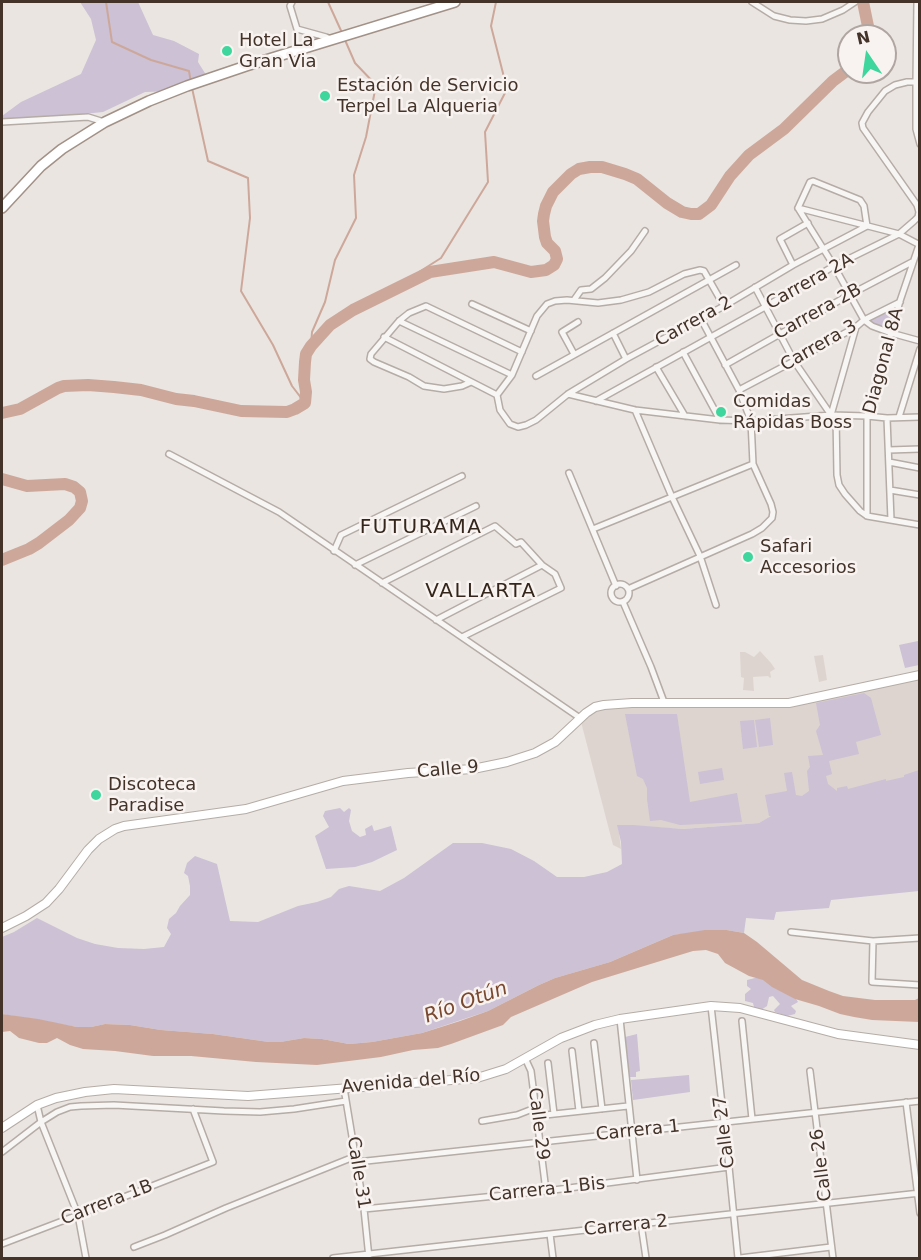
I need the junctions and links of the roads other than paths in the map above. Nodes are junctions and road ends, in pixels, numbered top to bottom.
1 (283, 2) edge
2 (454, 2) edge
3 (752, 2) edge
4 (855, 2) edge
5 (918, 2) edge
6 (291, 4) edge
7 (919, 12) edge
8 (339, 37) junction
9 (915, 82) junction
10 (2, 122) edge
11 (105, 122) junction
12 (920, 144) edge
13 (2, 208) edge
14 (798, 208) junction
15 (808, 223) junction
16 (867, 226) junction
17 (645, 231) dead end
18 (898, 234) junction
19 (919, 245) edge
20 (824, 249) junction
21 (912, 262) junction
22 (736, 265) dead end
23 (793, 265) junction
24 (834, 266) junction
25 (709, 280) junction
26 (755, 287) junction
27 (849, 294) junction
28 (574, 300) junction
29 (900, 301) junction
30 (472, 304) dead end
31 (724, 306) junction
32 (765, 307) junction
33 (700, 319) junction
34 (864, 320) junction
35 (399, 321) junction
36 (578, 322) dead end
37 (856, 327) junction
38 (531, 331) junction
39 (613, 333) junction
40 (891, 333) junction
41 (780, 334) junction
42 (384, 337) junction
43 (710, 337) junction
44 (920, 341) edge
45 (920, 349) edge
46 (522, 352) junction
47 (683, 352) junction
48 (573, 354) junction
49 (626, 359) junction
50 (794, 361) junction
51 (725, 364) junction
52 (656, 367) junction
53 (512, 375) junction
54 (536, 375) dead end
55 (471, 382) junction
56 (739, 390) junction
57 (568, 394) junction
58 (498, 395) junction
59 (596, 401) junction
60 (635, 410) junction
61 (833, 415) junction
62 (685, 416) junction
63 (867, 416) junction
64 (900, 417) junction
65 (920, 417) edge
66 (887, 418) junction
67 (720, 420) junction
68 (751, 422) junction
69 (920, 449) edge
70 (889, 450) junction
71 (169, 454) dead end
72 (889, 462) junction
73 (753, 464) junction
74 (920, 468) edge
75 (569, 473) dead end
76 (462, 476) dead end
77 (890, 490) junction
78 (920, 495) edge
79 (672, 497) junction
80 (476, 506) dead end
81 (867, 516) junction
82 (891, 520) junction
83 (920, 525) edge
84 (593, 529) junction
85 (334, 551) junction
86 (700, 556) junction
87 (355, 565) junction
88 (542, 565) junction
89 (382, 583) junction
90 (616, 585) junction
91 (628, 589) junction
92 (623, 602) junction
93 (716, 604) dead end
94 (436, 620) junction
95 (462, 638) junction
96 (920, 675) edge
97 (664, 702) junction
98 (580, 718) junction
99 (2, 928) edge
100 (791, 932) dead end
101 (920, 938) edge
102 (873, 941) junction
103 (920, 985) edge
104 (711, 1006) junction
105 (620, 1019) junction
106 (742, 1021) dead end
107 (594, 1043) dead end
108 (920, 1045) edge
109 (572, 1051) dead end
110 (525, 1058) junction
111 (548, 1063) dead end
112 (810, 1071) dead end
113 (344, 1088) junction
114 (346, 1101) junction
115 (920, 1101) edge
116 (906, 1102) junction
117 (37, 1105) junction
118 (628, 1106) junction
119 (535, 1108) junction
120 (193, 1109) junction
121 (602, 1109) junction
122 (579, 1111) junction
123 (816, 1112) junction
124 (554, 1114) junction
125 (536, 1116) junction
126 (752, 1119) junction
127 (482, 1121) dead end
128 (41, 1122) junction
129 (723, 1122) junction
130 (2, 1128) edge
131 (631, 1132) junction
132 (540, 1141) junction
133 (2, 1152) edge
134 (357, 1159) junction
135 (729, 1167) junction
136 (637, 1180) junction
137 (546, 1191) junction
138 (918, 1193) edge
139 (826, 1203) junction
140 (364, 1209) junction
141 (920, 1213) edge
142 (734, 1214) junction
143 (78, 1215) junction
144 (641, 1224) junction
145 (550, 1234) junction
146 (2, 1244) edge
147 (135, 1247) dead end
148 (831, 1247) junction
149 (368, 1257) edge
150 (86, 1258) edge
151 (334, 1258) edge
152 (553, 1258) edge
153 (646, 1258) edge
154 (739, 1258) edge
155 (832, 1258) edge

1 - 6 street
2 - 8 highway
3 - 4 street
5 - 7 street
6 - 8 street
7 - 9 street
8 - 11 highway
9 - 12 street
9 - 18 street, Carrera 2A
10 - 11 street
11 - 13 highway
14 - 15 street
14 - 16 street
14 - 16 street
15 - 20 street
15 - 23 street
16 - 18 street
16 - 20 street, Carrera 2
17 - 28 street
18 - 19 street
18 - 24 street, Carrera 2A
19 - 21 street, Diagonal 8A
20 - 23 street, Carrera 2
20 - 24 street
21 - 27 street, Carrera 2B
21 - 29 street, Diagonal 8A
22 - 25 street
23 - 26 street, Carrera 2
24 - 27 street
24 - 32 street, Carrera 2A
25 - 28 street
25 - 31 street
25 - 39 street
26 - 31 street, Carrera 2
26 - 32 street
27 - 34 street
27 - 41 street, Carrera 2B
28 - 38 street
29 - 34 street, Carrera 3
29 - 40 street, Diagonal 8A
30 - 38 street
31 - 33 street, Carrera 2
32 - 41 street
32 - 43 street, Carrera 2A
33 - 43 street
33 - 49 street, Carrera 2
34 - 37 street, Carrera 3
34 - 40 street
35 - 42 street
35 - 46 street
35 - 53 street
36 - 48 street
37 - 50 street, Carrera 3
37 - 61 street
38 - 46 street
39 - 48 street
39 - 49 street
40 - 44 street
40 - 63 street, Diagonal 8A
41 - 50 street
41 - 51 street, Carrera 2B
42 - 55 street
42 - 55 street
43 - 47 street, Carrera 2A
43 - 51 street
45 - 64 street
46 - 53 street
47 - 52 street, Carrera 2A
47 - 67 street
48 - 54 street
49 - 57 street, Carrera 2
50 - 56 street, Carrera 3
50 - 61 street
51 - 56 street
52 - 59 street, Carrera 2A
52 - 62 street
53 - 58 street
55 - 58 street
56 - 68 street
57 - 58 street, Carrera 2
57 - 59 street
59 - 60 street
60 - 62 street
60 - 79 street
61 - 63 street
61 - 68 street
61 - 81 street
62 - 67 street
63 - 66 street
63 - 81 street, Diagonal 8A
64 - 65 street
64 - 66 street
66 - 70 street
67 - 68 street
68 - 73 street
69 - 70 street
70 - 72 street
71 - 85 street
72 - 74 street
72 - 77 street
73 - 79 street
73 - 86 street
75 - 84 street
76 - 85 street
77 - 78 street
77 - 82 street
79 - 84 street
79 - 86 street
80 - 87 street
81 - 82 street
82 - 83 street
84 - 90 street
85 - 87 street
86 - 91 street
86 - 93 street
87 - 89 street
88 - 89 street
88 - 94 street
88 - 95 street
89 - 94 street
90 - 91 street
90 - 92 street
91 - 92 street
92 - 97 street
94 - 95 street
95 - 98 street
96 - 97 main road, Calle 9
97 - 98 main road, Calle 9
98 - 99 main road, Calle 9
100 - 102 street
101 - 102 street
102 - 103 street
104 - 105 main road, Avenida del Río
104 - 108 main road, Avenida del Río
104 - 129 street, Calle 27
105 - 110 main road, Avenida del Río
105 - 118 street
106 - 126 street
107 - 121 street
109 - 122 street
110 - 113 main road, Avenida del Río
110 - 119 street, Calle 29
111 - 124 street
112 - 123 street, Calle 26
113 - 114 street, Calle 31
113 - 117 main road, Avenida del Río
114 - 120 street
114 - 134 street, Calle 31
115 - 116 street, Carrera 1
116 - 123 street, Carrera 1
116 - 138 street
117 - 128 street
117 - 130 main road, Avenida del Río
118 - 121 street
118 - 131 street
119 - 125 street, Calle 29
119 - 127 street
120 - 128 street
120 - 143 street, Carrera 1B
121 - 122 street
122 - 124 street
123 - 126 street, Carrera 1
123 - 139 street, Calle 26
124 - 125 street
125 - 132 street, Calle 29
126 - 129 street, Carrera 1
128 - 133 street
128 - 143 street
129 - 131 street, Carrera 1
129 - 135 street, Calle 27
131 - 132 street, Carrera 1
131 - 136 street
132 - 134 street, Carrera 1
132 - 137 street, Calle 29
134 - 140 street, Calle 31
134 - 147 street, Carrera 1
135 - 136 street, Carrera 1 Bis
135 - 142 street, Calle 27
136 - 137 street, Carrera 1 Bis
137 - 140 street, Carrera 1 Bis
138 - 139 street, Carrera 2
138 - 141 street
139 - 142 street, Carrera 2
139 - 148 street, Calle 26
140 - 149 street, Calle 31
142 - 144 street, Carrera 2
142 - 154 street, Calle 27
143 - 146 street, Carrera 1B
143 - 150 street
144 - 145 street, Carrera 2
144 - 153 street
145 - 149 street, Carrera 2
145 - 152 street
148 - 154 street
148 - 155 street, Calle 26
149 - 151 street, Carrera 2

